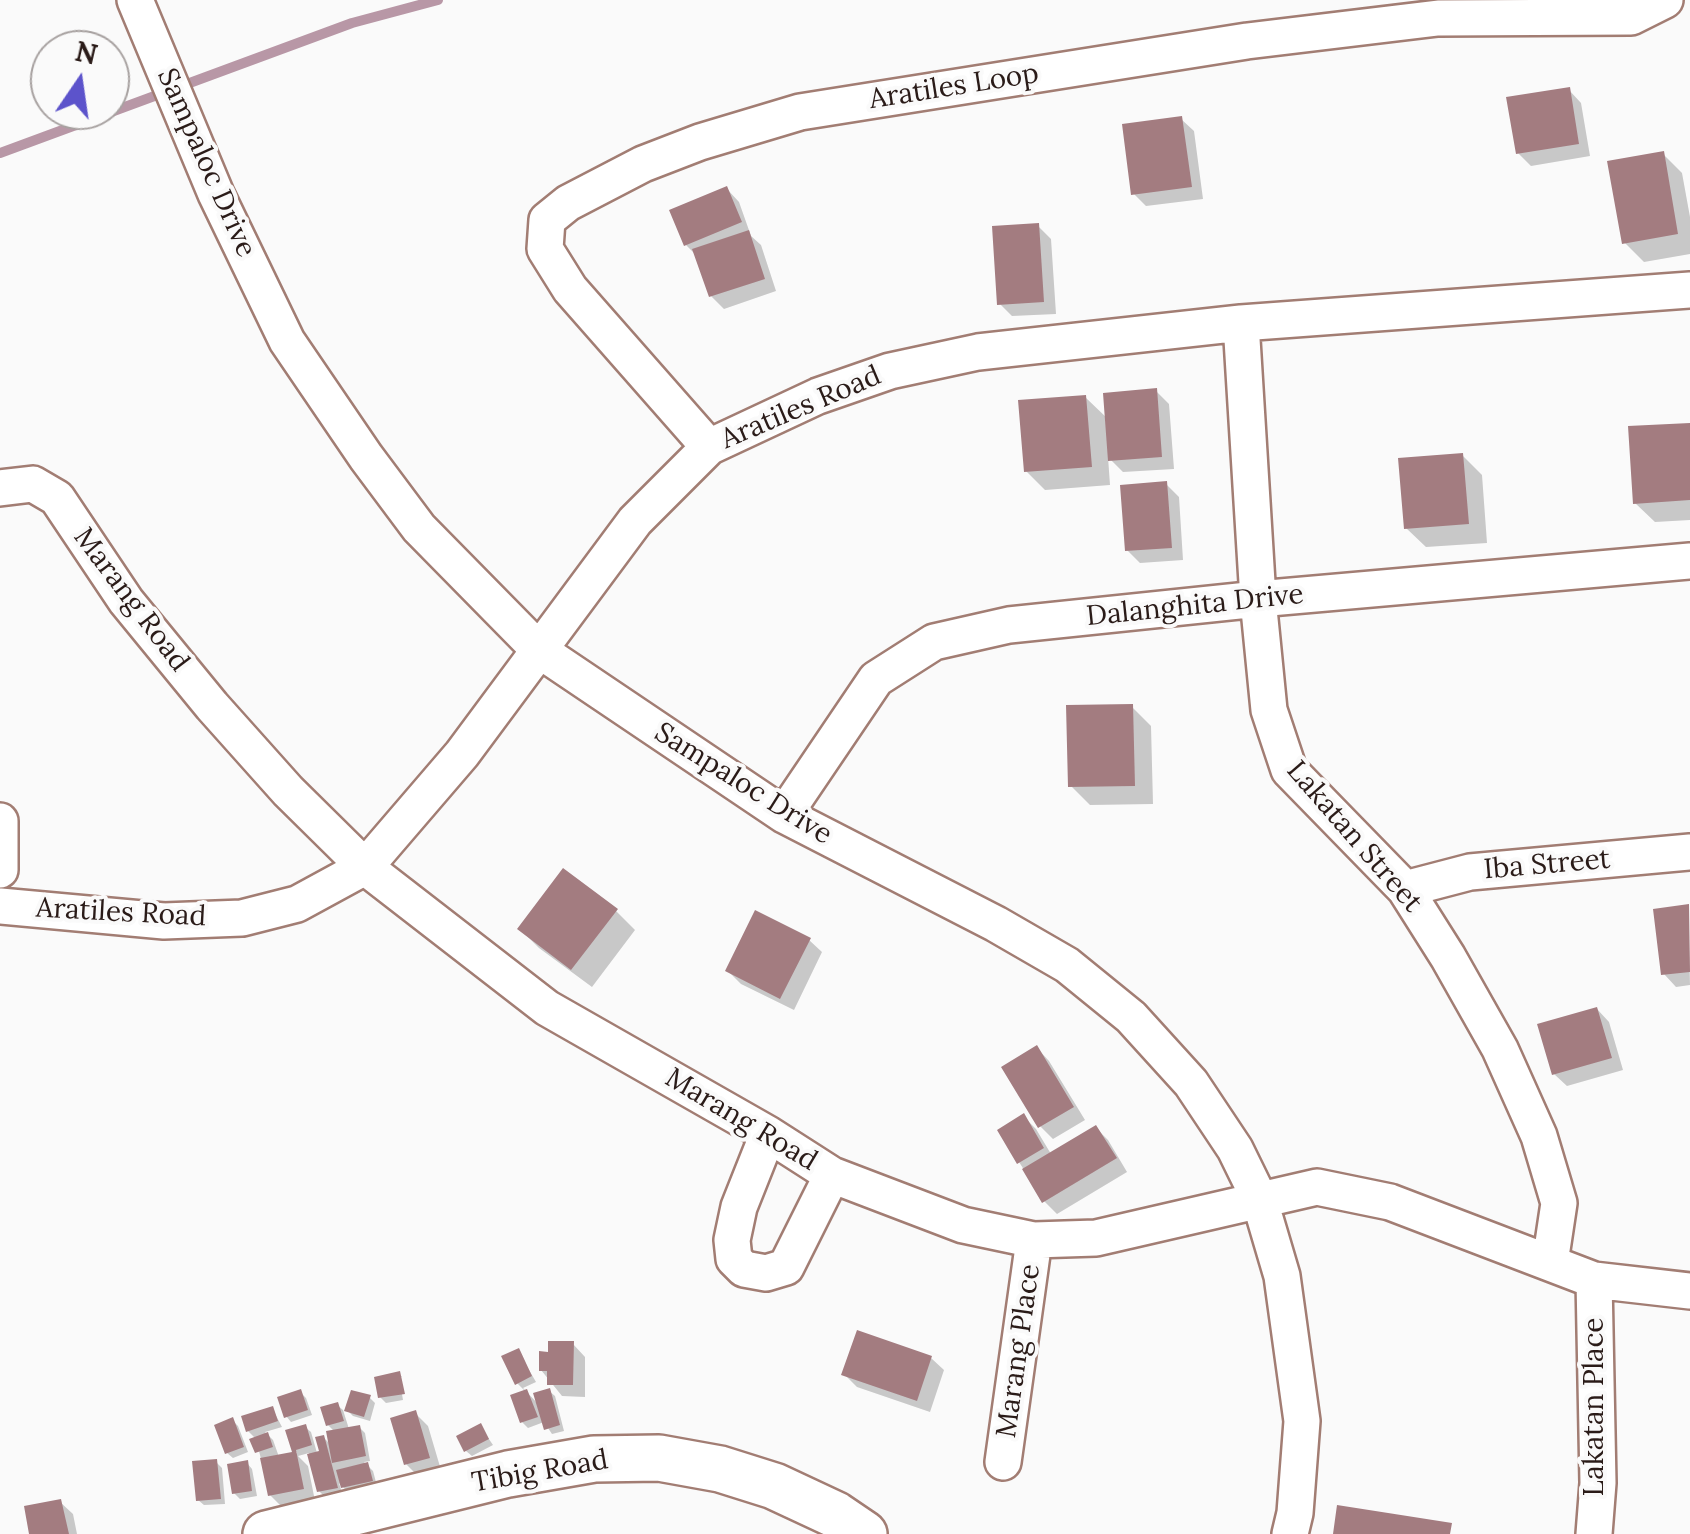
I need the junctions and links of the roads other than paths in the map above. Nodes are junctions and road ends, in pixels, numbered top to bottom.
1 (135, 0) edge
2 (1664, 0) edge
3 (1690, 290) edge
4 (1241, 323) junction
5 (708, 447) junction
6 (0, 488) edge
7 (1690, 562) edge
8 (1258, 599) junction
9 (539, 650) junction
10 (784, 815) junction
11 (0, 821) edge
12 (1690, 852) edge
13 (365, 867) junction
14 (0, 870) edge
15 (1406, 889) junction
16 (0, 906) edge
17 (768, 1134) junction
18 (832, 1175) junction
19 (1259, 1198) junction
20 (1034, 1240) junction
21 (1550, 1263) junction
22 (1594, 1280) junction
23 (1690, 1291) edge
24 (1003, 1462) dead end
25 (266, 1534) edge
26 (864, 1534) edge
27 (1290, 1534) edge
28 (1594, 1534) edge

1 - 9 street, Sampaloc Drive
2 - 5 street, Aratiles Loop
3 - 4 street, Aratiles Road
4 - 5 street, Aratiles Road
4 - 8 street, Lakatan Street
5 - 9 street, Aratiles Road
6 - 13 street, Marang Road
7 - 8 street, Dalanghita Drive
8 - 10 street, Dalanghita Drive
8 - 15 street, Lakatan Street
9 - 10 street, Sampaloc Drive
9 - 13 street, Aratiles Road
10 - 19 street, Sampaloc Drive
11 - 14 street
12 - 15 street, Iba Street
13 - 16 street, Aratiles Road
13 - 17 street, Marang Road
15 - 21 street, Lakatan Street
17 - 18 street, Marang Road
17 - 18 street
18 - 20 street, Marang Road
19 - 20 street, Marang Road
19 - 21 street, Marang Road
19 - 27 street, Sampaloc Drive
20 - 24 street, Marang Place
21 - 22 street, Marang Road
22 - 23 street, Marang Road
22 - 28 street, Lakatan Place
25 - 26 main road, Tibig Road

